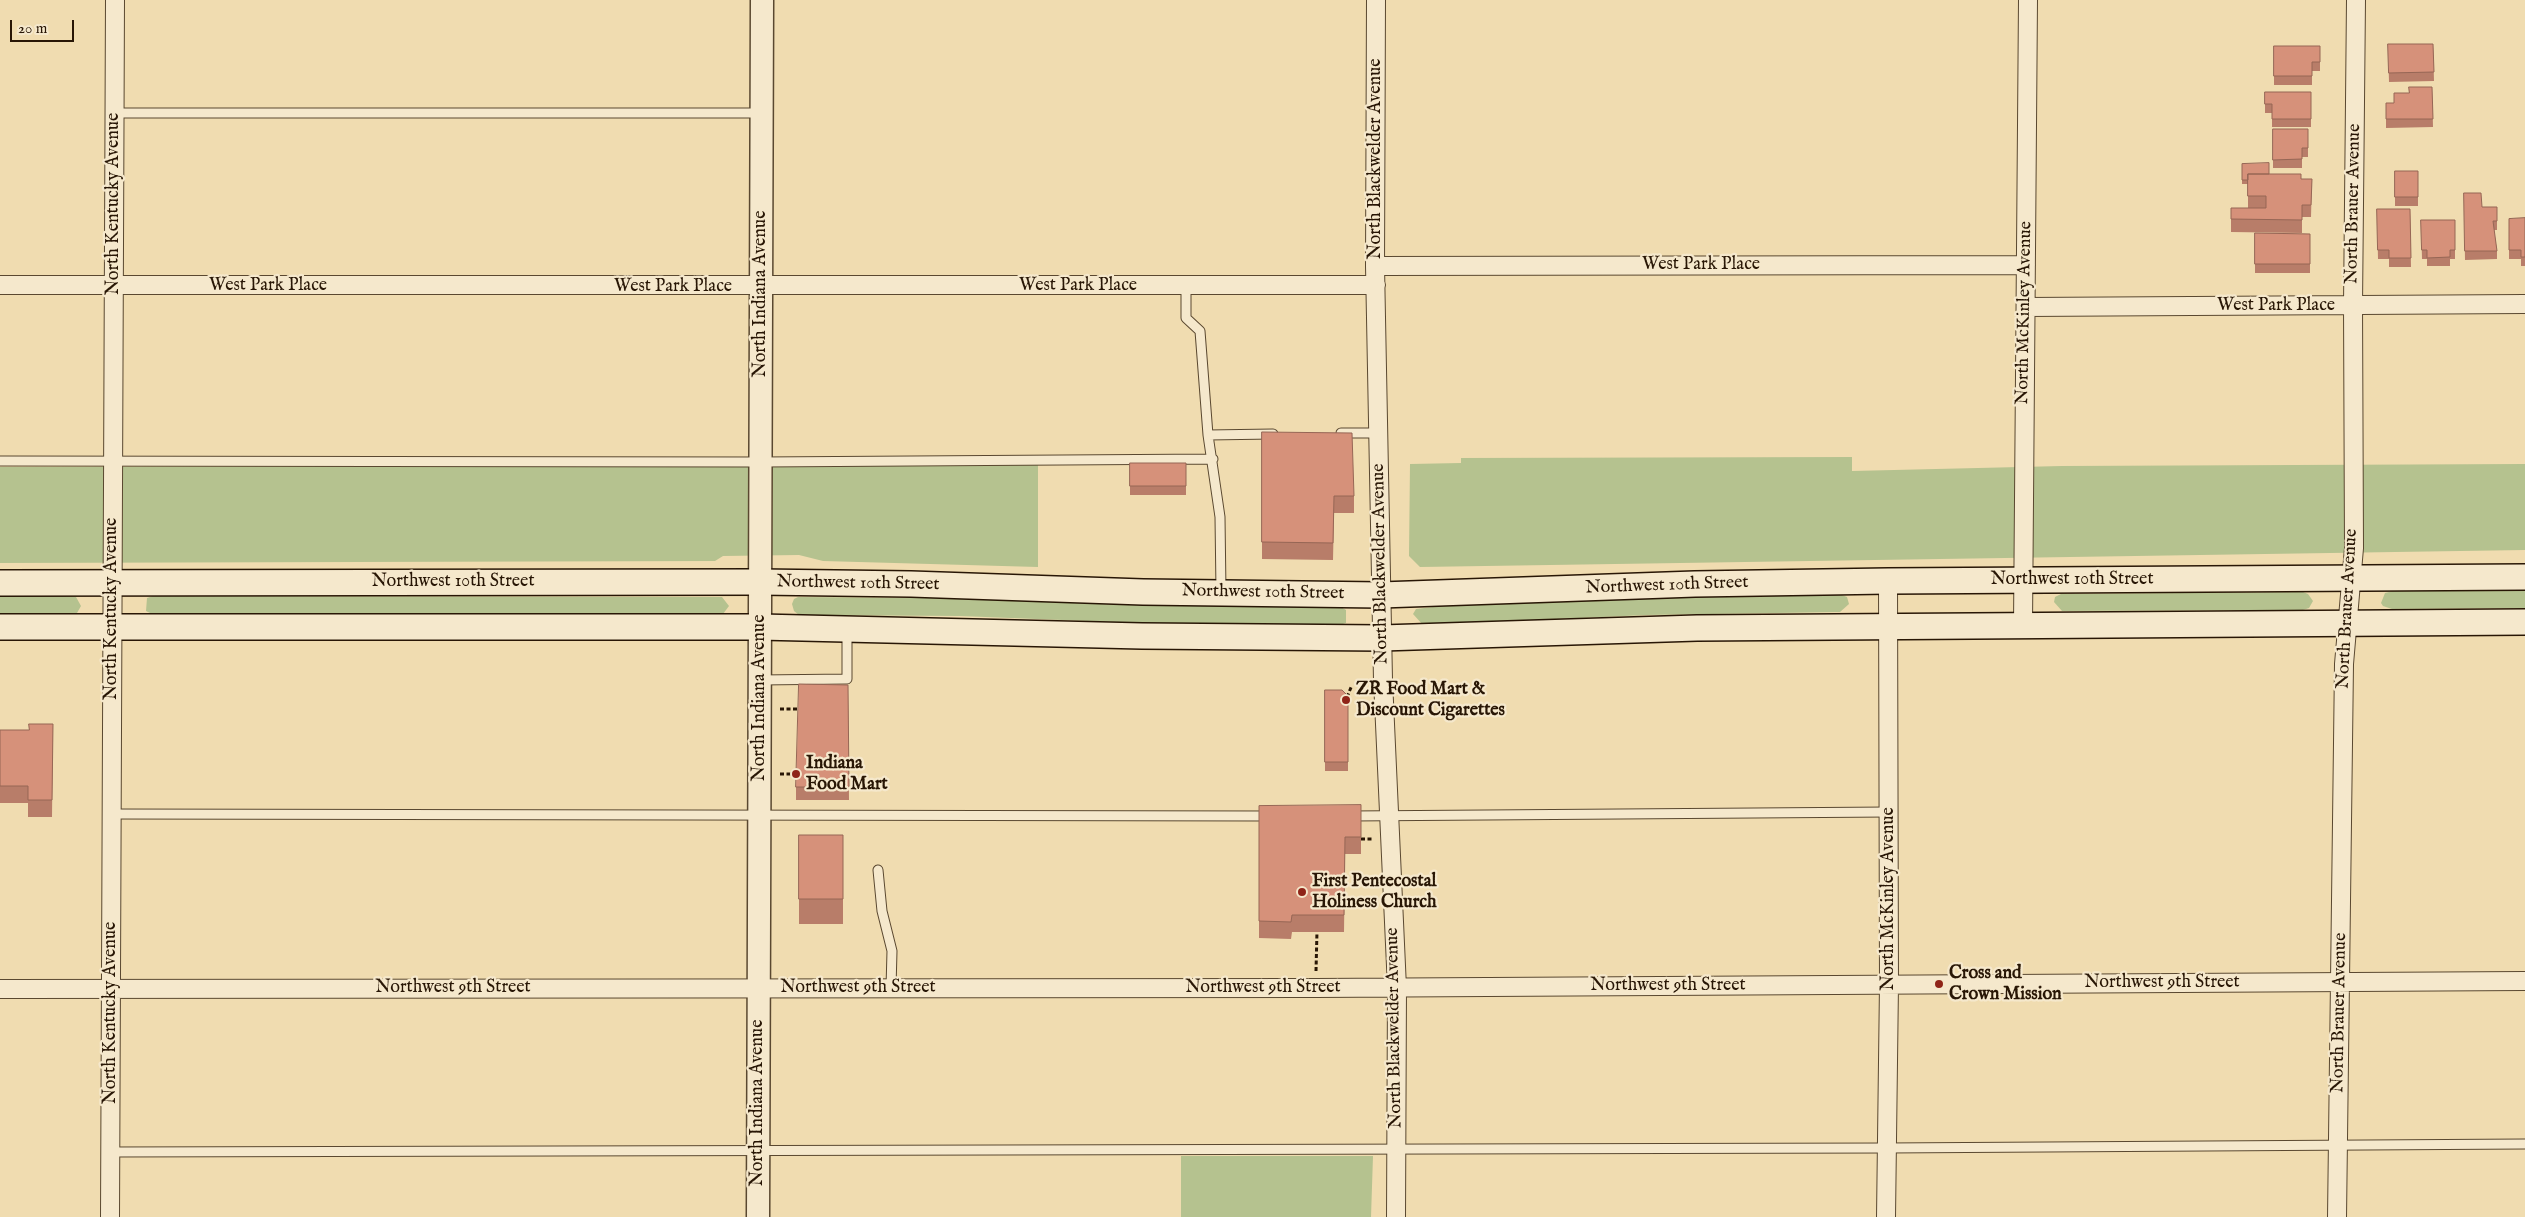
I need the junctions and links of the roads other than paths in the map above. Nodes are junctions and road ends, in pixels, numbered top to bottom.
1 (115, 0) edge
2 (762, 0) edge
3 (1376, 0) edge
4 (2028, 0) edge
5 (2356, 0) edge
6 (115, 113) junction
7 (762, 113) junction
8 (2026, 265) junction
9 (1376, 266) junction
10 (114, 285) junction
11 (1376, 285) junction
12 (0, 286) edge
13 (1186, 286) junction
14 (761, 287) junction
15 (2525, 304) edge
16 (2353, 305) junction
17 (2026, 307) junction
18 (1331, 433) edge
19 (1378, 433) junction
20 (1284, 434) edge
21 (1208, 435) junction
22 (1213, 459) junction
23 (0, 461) edge
24 (113, 461) junction
25 (761, 462) junction
26 (2525, 577) edge
27 (2351, 578) junction
28 (2023, 580) junction
29 (1888, 581) junction
30 (113, 582) junction
31 (760, 582) junction
32 (0, 583) edge
33 (1221, 593) junction
34 (1381, 595) junction
35 (2525, 622) edge
36 (2347, 624) junction
37 (2023, 625) junction
38 (1888, 626) junction
39 (0, 627) edge
40 (112, 627) junction
41 (760, 627) junction
42 (847, 628) junction
43 (1382, 638) junction
44 (760, 680) junction
45 (1889, 812) junction
46 (110, 814) junction
47 (759, 815) junction
48 (1278, 816) edge
49 (1338, 816) edge
50 (1388, 816) junction
51 (878, 870) dead end
52 (2525, 981) edge
53 (2340, 982) junction
54 (1889, 984) junction
55 (759, 988) junction
56 (891, 988) junction
57 (1397, 988) junction
58 (0, 989) edge
59 (111, 989) junction
60 (2338, 1143) junction
61 (2525, 1144) edge
62 (1397, 1148) junction
63 (1887, 1148) junction
64 (758, 1150) junction
65 (111, 1152) junction
66 (110, 1217) edge
67 (758, 1217) edge
68 (1396, 1217) edge
69 (1886, 1217) edge
70 (2337, 1217) edge

1 - 6 street, North Kentucky Avenue
2 - 7 street, North Indiana Avenue
3 - 9 street, North Blackwelder Avenue
4 - 8 street, North McKinley Avenue
5 - 16 street, North Brauer Avenue
6 - 7 lane
6 - 10 street, North Kentucky Avenue
7 - 14 street, North Indiana Avenue
8 - 9 street, West Park Place
8 - 17 street, North McKinley Avenue
9 - 11 street, North Blackwelder Avenue
10 - 12 street, West Park Place
10 - 14 street, West Park Place
10 - 24 street, North Kentucky Avenue
11 - 13 street, West Park Place
11 - 19 street, North Blackwelder Avenue
13 - 14 street, West Park Place
13 - 21 lane
14 - 25 street, North Indiana Avenue
15 - 16 street, West Park Place
16 - 17 street, West Park Place
16 - 27 street, North Brauer Avenue
17 - 28 street, North McKinley Avenue
18 - 19 lane
19 - 34 street, North Blackwelder Avenue
20 - 21 lane
21 - 22 lane
22 - 25 lane
22 - 33 lane
23 - 24 lane
24 - 25 lane
24 - 30 street, North Kentucky Avenue
25 - 31 street, North Indiana Avenue
26 - 27 main road, Northwest 10th Street
27 - 28 main road, Northwest 10th Street
27 - 36 street, North Brauer Avenue
28 - 29 main road, Northwest 10th Street
28 - 37 street, North McKinley Avenue
29 - 34 main road, Northwest 10th Street
29 - 38 street, North McKinley Avenue
30 - 31 main road, Northwest 10th Street
30 - 32 main road, Northwest 10th Street
30 - 40 street, North Kentucky Avenue
31 - 33 main road, Northwest 10th Street
31 - 41 street, North Indiana Avenue
33 - 34 main road, Northwest 10th Street
34 - 43 street, North Blackwelder Avenue
35 - 36 main road
36 - 37 main road
36 - 53 street, North Brauer Avenue
37 - 38 main road
38 - 43 main road
38 - 45 street, North McKinley Avenue
39 - 40 main road
40 - 41 main road
40 - 46 street, North Kentucky Avenue
41 - 42 main road
41 - 44 street, North Indiana Avenue
42 - 43 main road
42 - 44 lane
43 - 50 street, North Blackwelder Avenue
44 - 47 street, North Indiana Avenue
45 - 50 lane
45 - 54 street, North McKinley Avenue
46 - 47 lane
46 - 59 street, North Kentucky Avenue
47 - 48 lane
47 - 55 street, North Indiana Avenue
49 - 50 lane
50 - 57 street, North Blackwelder Avenue
51 - 56 lane
52 - 53 street, Northwest 9th Street
53 - 54 street, Northwest 9th Street
53 - 60 street, North Brauer Avenue
54 - 57 street, Northwest 9th Street
54 - 63 street, North McKinley Avenue
55 - 56 street, Northwest 9th Street
55 - 59 street, Northwest 9th Street
55 - 64 street, North Indiana Avenue
56 - 57 street, Northwest 9th Street
57 - 62 street, North Blackwelder Avenue
58 - 59 street, Northwest 9th Street
59 - 65 street, North Kentucky Avenue
60 - 61 lane
60 - 63 lane
60 - 70 street, North Brauer Avenue
62 - 63 lane
62 - 64 lane
62 - 68 street, North Blackwelder Avenue
63 - 69 street, North McKinley Avenue
64 - 65 lane
64 - 67 street, North Indiana Avenue
65 - 66 street, North Kentucky Avenue

